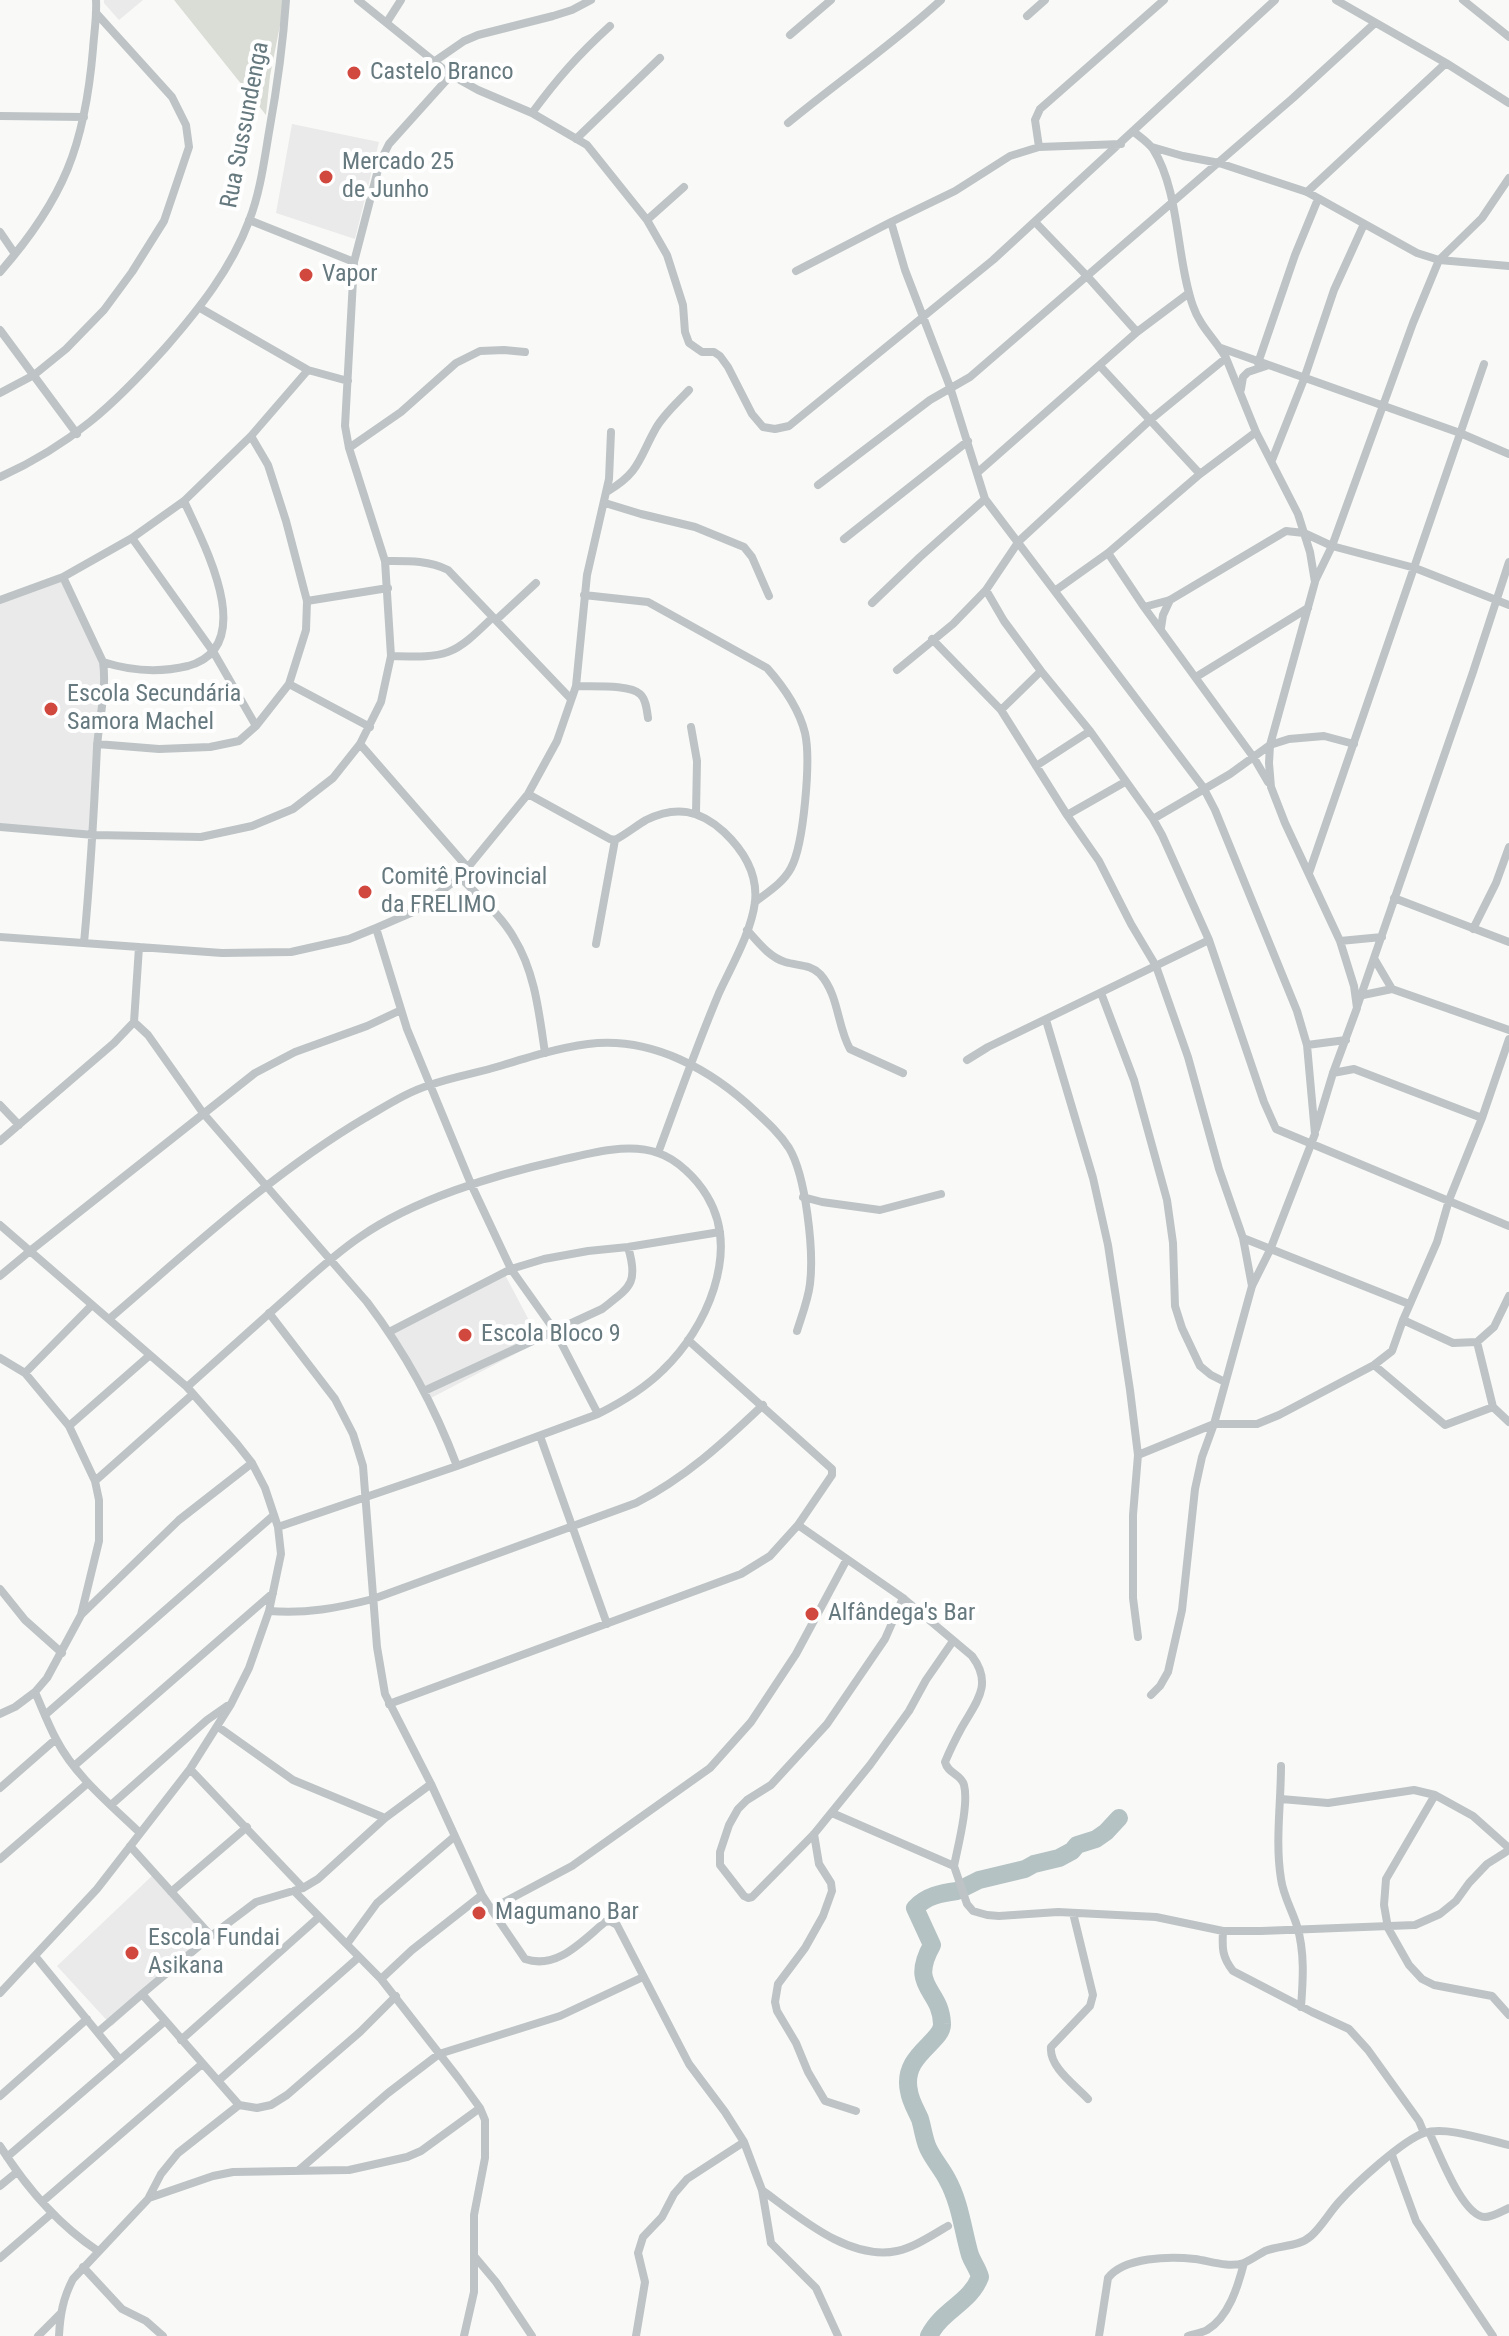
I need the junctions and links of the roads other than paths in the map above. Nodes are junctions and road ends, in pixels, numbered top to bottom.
1 (96, 0) edge
2 (358, 0) edge
3 (401, 0) edge
4 (591, 0) edge
5 (831, 0) edge
6 (941, 0) edge
7 (1045, 0) edge
8 (1164, 0) edge
9 (1275, 0) edge
10 (1336, 0) edge
11 (1463, 0) edge
12 (288, 3) edge
13 (96, 13) junction
14 (1027, 16) dead end
15 (387, 22) junction
16 (1375, 23) junction
17 (610, 26) dead end
18 (790, 35) dead end
19 (1509, 37) edge
20 (660, 58) dead end
21 (435, 61) junction
22 (1446, 63) junction
23 (451, 75) junction
24 (1509, 103) edge
25 (532, 113) junction
26 (0, 116) edge
27 (84, 117) junction
28 (788, 123) dead end
29 (1134, 132) junction
30 (576, 139) junction
31 (1121, 144) junction
32 (1039, 147) junction
33 (1152, 147) junction
34 (1219, 163) junction
35 (1509, 178) edge
36 (684, 187) dead end
37 (1307, 192) junction
38 (1318, 199) junction
39 (1171, 204) junction
40 (249, 220) junction
41 (647, 220) junction
42 (891, 222) junction
43 (1035, 222) junction
44 (1364, 224) junction
45 (0, 232) edge
46 (15, 254) junction
47 (1439, 260) junction
48 (354, 262) junction
49 (1509, 266) edge
50 (796, 271) dead end
51 (0, 272) edge
52 (1087, 276) junction
53 (1189, 293) junction
54 (200, 308) junction
55 (922, 316) junction
56 (0, 330) edge
57 (1137, 332) junction
58 (1220, 348) junction
59 (525, 352) dead end
60 (1226, 358) junction
61 (1262, 364) junction
62 (1484, 364) dead end
63 (1100, 366) junction
64 (308, 370) junction
65 (34, 375) junction
66 (1304, 379) junction
67 (348, 381) junction
68 (950, 387) junction
69 (689, 390) dead end
70 (0, 393) edge
71 (1241, 394) junction
72 (1384, 406) junction
73 (1149, 421) junction
74 (611, 432) dead end
75 (1256, 432) junction
76 (1460, 433) junction
77 (77, 434) junction
78 (251, 436) junction
79 (968, 441) junction
80 (349, 448) junction
81 (1509, 454) edge
82 (1272, 460) junction
83 (977, 473) junction
84 (1200, 474) junction
85 (0, 477) edge
86 (818, 485) dead end
87 (608, 491) junction
88 (985, 499) junction
89 (184, 501) junction
90 (605, 503) junction
91 (1298, 514) junction
92 (1286, 531) junction
93 (1304, 533) junction
94 (132, 538) junction
95 (844, 539) dead end
96 (1019, 541) junction
97 (1332, 546) junction
98 (1108, 553) junction
99 (385, 561) junction
100 (1509, 562) edge
101 (1415, 568) junction
102 (63, 577) junction
103 (1315, 582) junction
104 (536, 583) dead end
105 (388, 588) junction
106 (986, 590) junction
107 (1056, 590) junction
108 (584, 595) junction
109 (769, 596) dead end
110 (0, 600) edge
111 (1170, 600) junction
112 (307, 601) junction
113 (1498, 601) junction
114 (872, 603) dead end
115 (1509, 605) edge
116 (1144, 607) junction
117 (1308, 608) junction
118 (495, 618) junction
119 (1161, 628) junction
120 (932, 639) junction
121 (214, 653) junction
122 (391, 656) junction
123 (103, 662) junction
124 (897, 670) dead end
125 (1041, 671) junction
126 (1196, 677) junction
127 (289, 684) junction
128 (576, 686) junction
129 (571, 699) junction
130 (1001, 710) junction
131 (648, 718) dead end
132 (256, 726) junction
133 (370, 727) junction
134 (691, 727) dead end
135 (1090, 731) junction
136 (97, 744) junction
137 (360, 744) junction
138 (1354, 744) junction
139 (1270, 745) junction
140 (1254, 758) junction
141 (1036, 766) junction
142 (1125, 782) junction
143 (1271, 787) junction
144 (1205, 790) junction
145 (528, 794) junction
146 (696, 813) junction
147 (1067, 815) junction
148 (1153, 819) junction
149 (0, 827) edge
150 (94, 835) junction
151 (615, 840) junction
152 (1509, 847) edge
153 (468, 868) junction
154 (1309, 873) junction
155 (460, 877) junction
156 (1394, 898) junction
157 (755, 902) junction
158 (376, 928) junction
159 (1473, 929) junction
160 (747, 930) junction
161 (0, 937) edge
162 (1382, 937) junction
163 (1209, 940) junction
164 (1340, 941) junction
165 (1509, 942) edge
166 (84, 943) junction
167 (596, 944) dead end
168 (139, 947) junction
169 (1375, 960) junction
170 (1156, 966) junction
171 (1392, 989) junction
172 (1101, 993) junction
173 (1363, 995) junction
174 (1357, 1008) junction
175 (401, 1010) junction
176 (1046, 1020) junction
177 (134, 1022) junction
178 (1509, 1030) edge
179 (1509, 1039) edge
180 (1346, 1040) junction
181 (1307, 1045) junction
182 (1342, 1051) junction
183 (545, 1053) junction
184 (967, 1060) dead end
185 (690, 1063) junction
186 (1354, 1069) junction
187 (903, 1073) dead end
188 (1333, 1073) junction
189 (429, 1085) junction
190 (0, 1105) edge
191 (203, 1113) junction
192 (1482, 1118) junction
193 (19, 1125) junction
194 (1315, 1134) junction
195 (0, 1141) edge
196 (1311, 1144) junction
197 (658, 1153) junction
198 (471, 1184) junction
199 (265, 1187) junction
200 (941, 1194) dead end
201 (803, 1197) junction
202 (1449, 1200) junction
203 (0, 1225) edge
204 (1509, 1226) edge
205 (720, 1232) junction
206 (1243, 1238) junction
207 (628, 1247) junction
208 (1270, 1250) junction
209 (30, 1251) junction
210 (329, 1260) junction
211 (511, 1269) junction
212 (0, 1276) edge
213 (1252, 1286) junction
214 (1509, 1296) edge
215 (1409, 1304) junction
216 (92, 1305) junction
217 (269, 1313) junction
218 (109, 1319) junction
219 (1403, 1320) junction
220 (555, 1331) junction
221 (797, 1331) dead end
222 (389, 1332) junction
223 (688, 1340) junction
224 (1477, 1342) junction
225 (150, 1355) junction
226 (0, 1358) edge
227 (1374, 1365) junction
228 (25, 1373) junction
229 (1225, 1382) junction
230 (190, 1390) junction
231 (424, 1391) junction
232 (763, 1405) junction
233 (1493, 1407) junction
234 (598, 1414) junction
235 (1509, 1422) edge
236 (1214, 1424) junction
237 (69, 1426) junction
238 (540, 1436) junction
239 (1138, 1455) junction
240 (252, 1463) junction
241 (457, 1466) junction
242 (95, 1481) junction
243 (366, 1496) junction
244 (274, 1515) junction
245 (798, 1525) junction
246 (278, 1527) junction
247 (573, 1527) junction
248 (847, 1559) junction
249 (0, 1589) edge
250 (274, 1591) junction
251 (903, 1598) junction
252 (373, 1599) junction
253 (269, 1611) junction
254 (81, 1615) junction
255 (607, 1624) junction
256 (1138, 1637) dead end
257 (953, 1641) junction
258 (62, 1653) junction
259 (35, 1692) junction
260 (1151, 1695) dead end
261 (231, 1704) junction
262 (389, 1704) junction
263 (0, 1714) edge
264 (45, 1715) junction
265 (217, 1726) junction
266 (56, 1739) junction
267 (74, 1766) junction
268 (1281, 1766) dead end
269 (190, 1769) junction
270 (88, 1783) junction
271 (431, 1784) junction
272 (0, 1788) edge
273 (1435, 1795) junction
274 (1281, 1799) junction
275 (111, 1805) junction
276 (832, 1813) junction
277 (385, 1818) junction
278 (247, 1827) junction
279 (140, 1833) junction
280 (814, 1834) junction
281 (455, 1836) junction
282 (130, 1846) junction
283 (1509, 1849) edge
284 (0, 1859) edge
285 (954, 1866) junction
286 (299, 1889) junction
287 (171, 1892) junction
288 (482, 1895) junction
289 (491, 1909) junction
290 (1073, 1913) junction
291 (319, 1917) junction
292 (1388, 1928) junction
293 (1298, 1929) junction
294 (1223, 1931) junction
295 (211, 1936) junction
296 (347, 1944) junction
297 (35, 1956) junction
298 (359, 1957) junction
299 (643, 1977) junction
300 (381, 1979) junction
301 (3, 1986) edge
302 (0, 1993) edge
303 (142, 1994) junction
304 (396, 1996) junction
305 (1301, 2007) junction
306 (1509, 2015) edge
307 (87, 2019) junction
308 (164, 2022) junction
309 (98, 2032) junction
310 (181, 2040) junction
311 (439, 2054) junction
312 (120, 2060) junction
313 (202, 2064) junction
314 (218, 2081) junction
315 (0, 2096) edge
316 (1088, 2099) dead end
317 (239, 2105) junction
318 (480, 2108) junction
319 (856, 2111) dead end
320 (1427, 2133) junction
321 (744, 2142) junction
322 (1509, 2145) edge
323 (0, 2146) edge
324 (1392, 2155) junction
325 (7, 2157) junction
326 (298, 2170) junction
327 (17, 2172) junction
328 (0, 2186) edge
329 (762, 2190) junction
330 (149, 2198) junction
331 (42, 2202) junction
332 (1509, 2208) edge
333 (51, 2214) junction
334 (948, 2226) dead end
335 (98, 2251) junction
336 (475, 2257) junction
337 (0, 2258) edge
338 (1244, 2263) junction
339 (83, 2267) junction
340 (60, 2313) junction
341 (38, 2336) edge
342 (59, 2336) edge
343 (163, 2336) edge
344 (464, 2336) edge
345 (532, 2336) edge
346 (636, 2336) edge
347 (838, 2336) edge
348 (1099, 2336) edge
349 (1188, 2336) edge
350 (1493, 2336) edge

1 - 13 street
2 - 15 street
3 - 15 street
4 - 21 street
5 - 18 street
6 - 28 street
7 - 14 street
8 - 32 street
9 - 29 street
10 - 16 street
11 - 19 street
12 - 40 street, Rua Sussundenga
13 - 27 street
13 - 65 street
15 - 21 street
16 - 22 street
16 - 34 street
17 - 25 street
20 - 30 street
21 - 23 street
22 - 24 street
22 - 37 street
23 - 25 street
23 - 48 street
25 - 30 street
26 - 27 street
27 - 46 street
29 - 31 street
29 - 33 street
30 - 41 street
31 - 32 street
31 - 43 street
32 - 42 street
33 - 34 street
33 - 39 street
34 - 37 street
34 - 39 street
35 - 47 street
36 - 41 street
37 - 38 street
38 - 44 street
38 - 61 street
39 - 52 street
39 - 53 street
40 - 48 street
40 - 54 street, Rua Sussundenga
41 - 55 street
42 - 50 street
42 - 55 street
43 - 52 street
43 - 55 street
44 - 47 street
44 - 66 street
45 - 46 street
46 - 51 street
47 - 49 street
47 - 72 street
48 - 67 street
52 - 57 street
52 - 68 street
53 - 57 street
53 - 58 street
54 - 64 street
54 - 77 street, Rua Sussundenga
55 - 68 street
56 - 65 street
57 - 63 street
58 - 60 street
58 - 61 street
59 - 80 street
60 - 71 street
60 - 73 street
61 - 66 street
61 - 71 street
62 - 76 street
63 - 73 street
63 - 83 street
64 - 67 street
64 - 78 street
65 - 70 street
65 - 77 street
66 - 72 street
66 - 82 street
67 - 80 street
68 - 79 street
68 - 86 street
69 - 87 street
71 - 75 street
72 - 76 street
72 - 97 street
73 - 84 street
73 - 96 street
74 - 87 street
75 - 82 street
75 - 84 street
76 - 81 street
76 - 101 street
77 - 85 street, Rua Sussundenga
78 - 89 street
78 - 112 street
79 - 83 street
79 - 95 street
80 - 99 street
82 - 91 street
83 - 88 street
84 - 98 street
87 - 90 street
88 - 96 street
88 - 114 street
89 - 94 street
89 - 121 street
90 - 108 street
90 - 109 street
91 - 92 street
91 - 93 street
92 - 93 street
92 - 111 street
93 - 97 street
93 - 103 street
94 - 102 street
94 - 121 street
96 - 106 street
96 - 107 street
97 - 101 street
97 - 103 street
98 - 107 street
98 - 116 street
99 - 105 street
99 - 118 street
100 - 113 street
101 - 113 street
101 - 138 street
102 - 110 street
102 - 123 street
103 - 117 street
104 - 118 street
105 - 112 street
105 - 122 street
106 - 120 street
106 - 125 street
107 - 144 street
108 - 128 street
108 - 157 street
111 - 116 street
111 - 119 street
112 - 127 street
113 - 115 street
113 - 156 street
116 - 119 street
117 - 126 street
117 - 139 street
118 - 122 street
118 - 129 street
119 - 126 street
120 - 124 street
120 - 130 street
121 - 123 street
121 - 132 street
122 - 133 street
123 - 136 street
125 - 130 street
125 - 135 street
126 - 140 street
127 - 132 street
127 - 133 street
128 - 129 street
128 - 131 street
129 - 145 street
130 - 141 street
132 - 136 street
133 - 137 street
134 - 146 street
135 - 141 street
135 - 142 street
136 - 150 street
137 - 150 street
137 - 153 street
138 - 139 street
138 - 154 street
139 - 140 street
139 - 143 street
140 - 143 street
140 - 144 street
141 - 147 street
142 - 147 street
142 - 148 street
143 - 154 street
144 - 148 street
144 - 181 street
145 - 151 street
145 - 153 street
146 - 151 street
146 - 157 street
147 - 170 street
148 - 163 street
149 - 150 street
150 - 166 street
151 - 167 street
152 - 159 street
153 - 155 street
154 - 164 street
155 - 158 street
155 - 183 street
156 - 159 street
156 - 162 street
157 - 160 street
158 - 168 street
158 - 175 street
159 - 165 street
160 - 185 street
160 - 187 street
161 - 166 street
162 - 164 street
162 - 169 street
163 - 170 street
163 - 196 street
164 - 174 street
166 - 168 street
168 - 177 street
169 - 171 street
169 - 173 street
170 - 172 street
170 - 206 street
171 - 173 street
171 - 178 street
172 - 176 street
172 - 229 street
173 - 174 street
174 - 180 street
175 - 189 street
175 - 191 street
176 - 184 street
176 - 239 street
177 - 191 street
177 - 193 street
179 - 192 street
180 - 181 street
180 - 182 street
181 - 194 street
182 - 186 street
182 - 188 street
183 - 185 street
183 - 189 street
185 - 197 street
185 - 201 street
186 - 188 street
186 - 192 street
188 - 194 street
189 - 198 street
189 - 199 street
190 - 193 street
191 - 199 street
191 - 209 street
192 - 202 street
193 - 195 street
194 - 196 street
196 - 202 street
196 - 208 street
197 - 198 street
197 - 205 street
198 - 210 street
198 - 211 street
199 - 210 street
199 - 218 street
200 - 201 street
201 - 221 street
202 - 204 street
202 - 215 street
203 - 209 street
205 - 207 street
205 - 223 street
206 - 208 street
206 - 213 street
207 - 211 street
207 - 220 street
208 - 213 street
208 - 215 street
209 - 212 street
209 - 216 street
210 - 217 street
210 - 222 street
211 - 220 street
211 - 222 street
213 - 229 street
214 - 224 street
215 - 219 street
216 - 218 street
216 - 228 street
217 - 230 street
217 - 243 street
218 - 225 street
219 - 224 street
219 - 227 street
220 - 231 street
220 - 234 street
222 - 231 street
223 - 232 street
223 - 234 street
224 - 233 street
225 - 230 street
225 - 237 street
226 - 228 street
227 - 233 street
227 - 236 street
228 - 237 street
229 - 236 street
230 - 240 street
230 - 242 street
231 - 241 street
232 - 245 street
232 - 247 street
233 - 235 street
234 - 238 street
236 - 239 street
236 - 260 street
237 - 242 street
238 - 241 street
238 - 247 street
239 - 256 street
240 - 244 street
240 - 254 street
241 - 243 street
242 - 254 street
243 - 246 street
243 - 252 street
244 - 246 street
244 - 264 street
245 - 248 street
245 - 255 street
246 - 250 street
247 - 252 street
247 - 255 street
248 - 251 street
248 - 289 street
249 - 258 street
250 - 253 street
250 - 267 street
251 - 257 street
251 - 280 street
252 - 253 street
252 - 262 street
253 - 261 street
254 - 258 street
255 - 262 street
257 - 276 street
257 - 285 street
258 - 259 street
259 - 263 street
259 - 264 street
261 - 265 street
261 - 275 street
262 - 271 street
264 - 266 street
265 - 269 street
265 - 277 street
266 - 267 street
266 - 272 street
267 - 270 street
268 - 274 street
269 - 278 street
269 - 279 street
270 - 275 street
270 - 284 street
271 - 277 street
271 - 281 street
273 - 274 street
273 - 283 street
273 - 292 street
274 - 293 street
275 - 279 street
276 - 280 street
276 - 285 street
277 - 286 street
278 - 286 street
278 - 287 street
279 - 282 street
280 - 319 street
281 - 288 street
281 - 296 street
282 - 287 street
282 - 297 street
283 - 292 street
285 - 290 street
286 - 291 street
286 - 295 street
287 - 295 street
288 - 289 street
288 - 300 street
289 - 299 street
290 - 294 street
290 - 316 street
291 - 296 street
291 - 310 street
292 - 293 street
292 - 306 street
293 - 294 street
293 - 305 street
294 - 305 street
295 - 303 street
296 - 298 street
297 - 301 street
297 - 307 street
298 - 300 street
298 - 314 street
299 - 311 street
299 - 321 street
300 - 304 street
301 - 302 street
303 - 308 street
303 - 309 street
304 - 311 street
304 - 317 street
305 - 320 street
307 - 309 street
307 - 315 street
308 - 310 street
308 - 312 street
309 - 312 street
310 - 313 street
311 - 318 street
311 - 326 street
312 - 325 street
313 - 314 street
313 - 331 street
314 - 317 street
317 - 330 street
318 - 326 street
318 - 336 street
320 - 322 street
320 - 324 street
320 - 332 street
321 - 329 street
321 - 346 street
323 - 325 street
324 - 338 street
324 - 350 street
325 - 327 street
326 - 330 street
327 - 328 street
327 - 331 street
329 - 334 street
329 - 347 street
330 - 335 street
331 - 333 street
333 - 335 street
333 - 337 street
335 - 339 street
336 - 344 street
336 - 345 street
338 - 348 street
338 - 349 street
339 - 340 street
339 - 343 street
340 - 341 street
340 - 342 street

